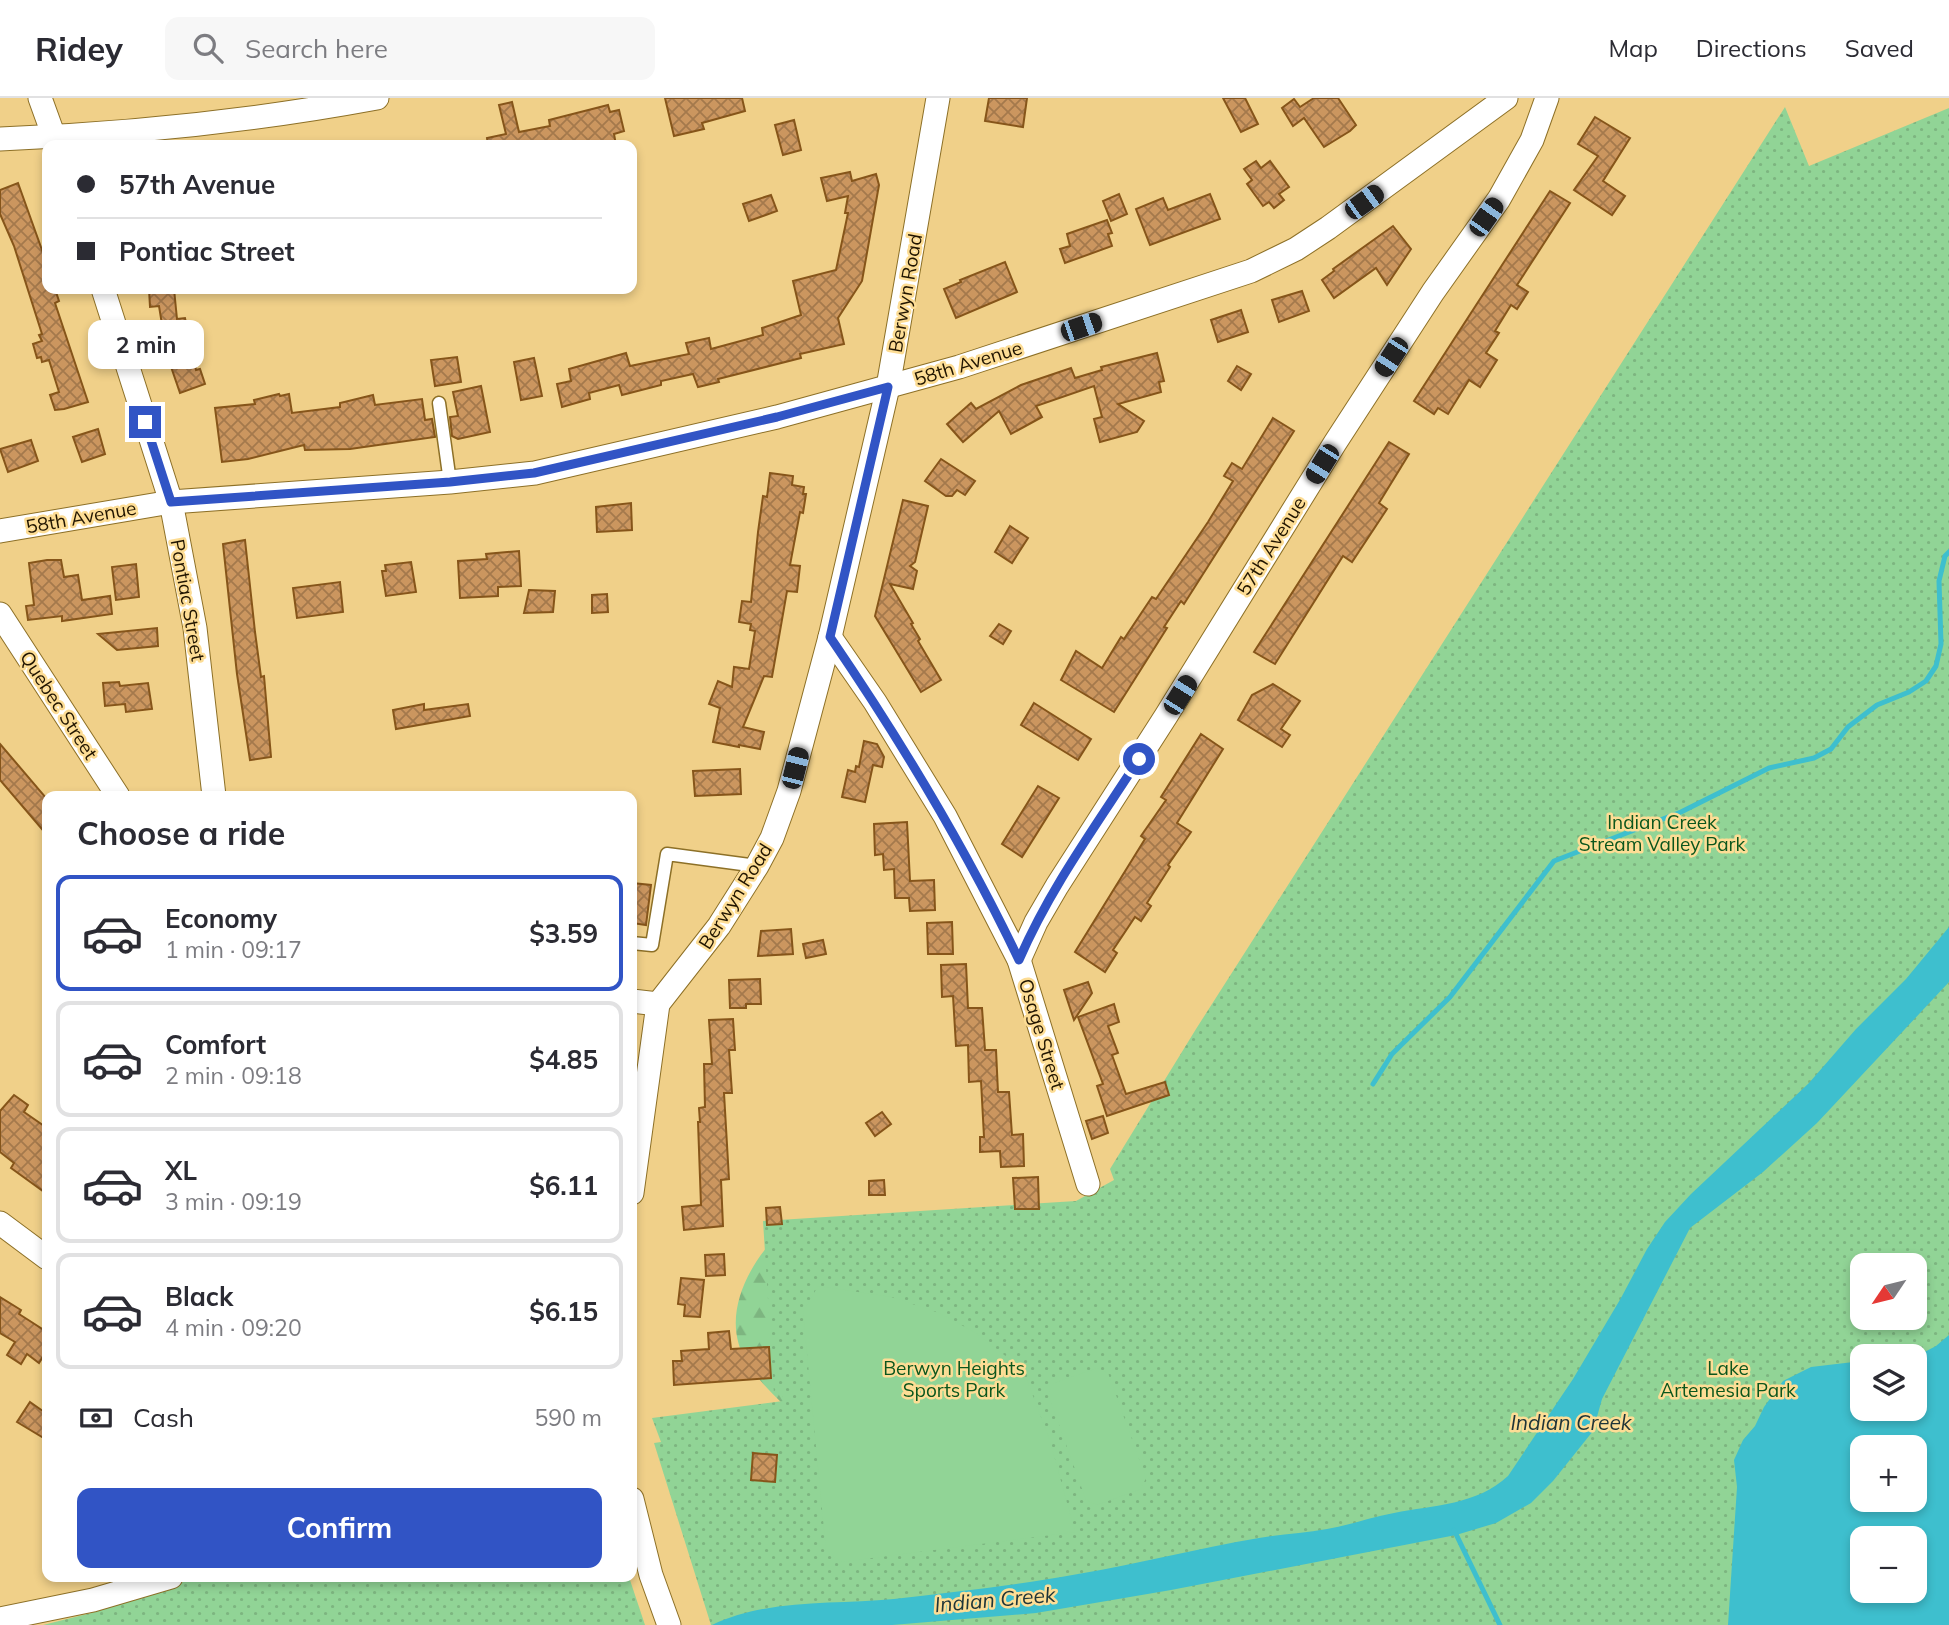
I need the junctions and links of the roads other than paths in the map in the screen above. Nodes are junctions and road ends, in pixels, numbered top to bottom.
1 (40, 98) edge
2 (377, 98) edge
3 (938, 98) edge
4 (1506, 98) edge
5 (1547, 98) edge
6 (0, 139) edge
7 (55, 140) edge
8 (63, 140) edge
9 (42, 141) edge
10 (105, 294) edge
11 (888, 387) junction
12 (439, 402) dead end
13 (450, 482) junction
14 (171, 502) junction
15 (0, 531) edge
16 (0, 614) edge
17 (830, 637) junction
18 (115, 791) edge
19 (213, 791) edge
20 (757, 866) junction
21 (637, 944) edge
22 (1019, 960) junction
23 (637, 1002) edge
24 (658, 1004) junction
25 (637, 1157) edge
26 (1088, 1184) dead end
27 (0, 1223) edge
28 (42, 1254) edge
29 (637, 1519) edge
30 (154, 1582) edge
31 (0, 1619) edge
32 (669, 1625) edge

1 - 7 street
2 - 8 street
3 - 11 street, Berwyn Road
4 - 11 street, 58th Avenue
5 - 22 street, 57th Avenue
6 - 9 street
10 - 14 street, Pontiac Street
11 - 13 street, 58th Avenue
11 - 17 street, Berwyn Road
12 - 13 lane
13 - 14 street, 58th Avenue
14 - 15 street, 58th Avenue
14 - 19 street, Pontiac Street
16 - 18 street, Quebec Street
17 - 20 street, Berwyn Road
17 - 22 street, Osage Street
20 - 21 lane
20 - 24 street, Berwyn Road
22 - 26 street, Osage Street
23 - 24 street
24 - 25 street
27 - 28 street
29 - 32 street
30 - 31 street

